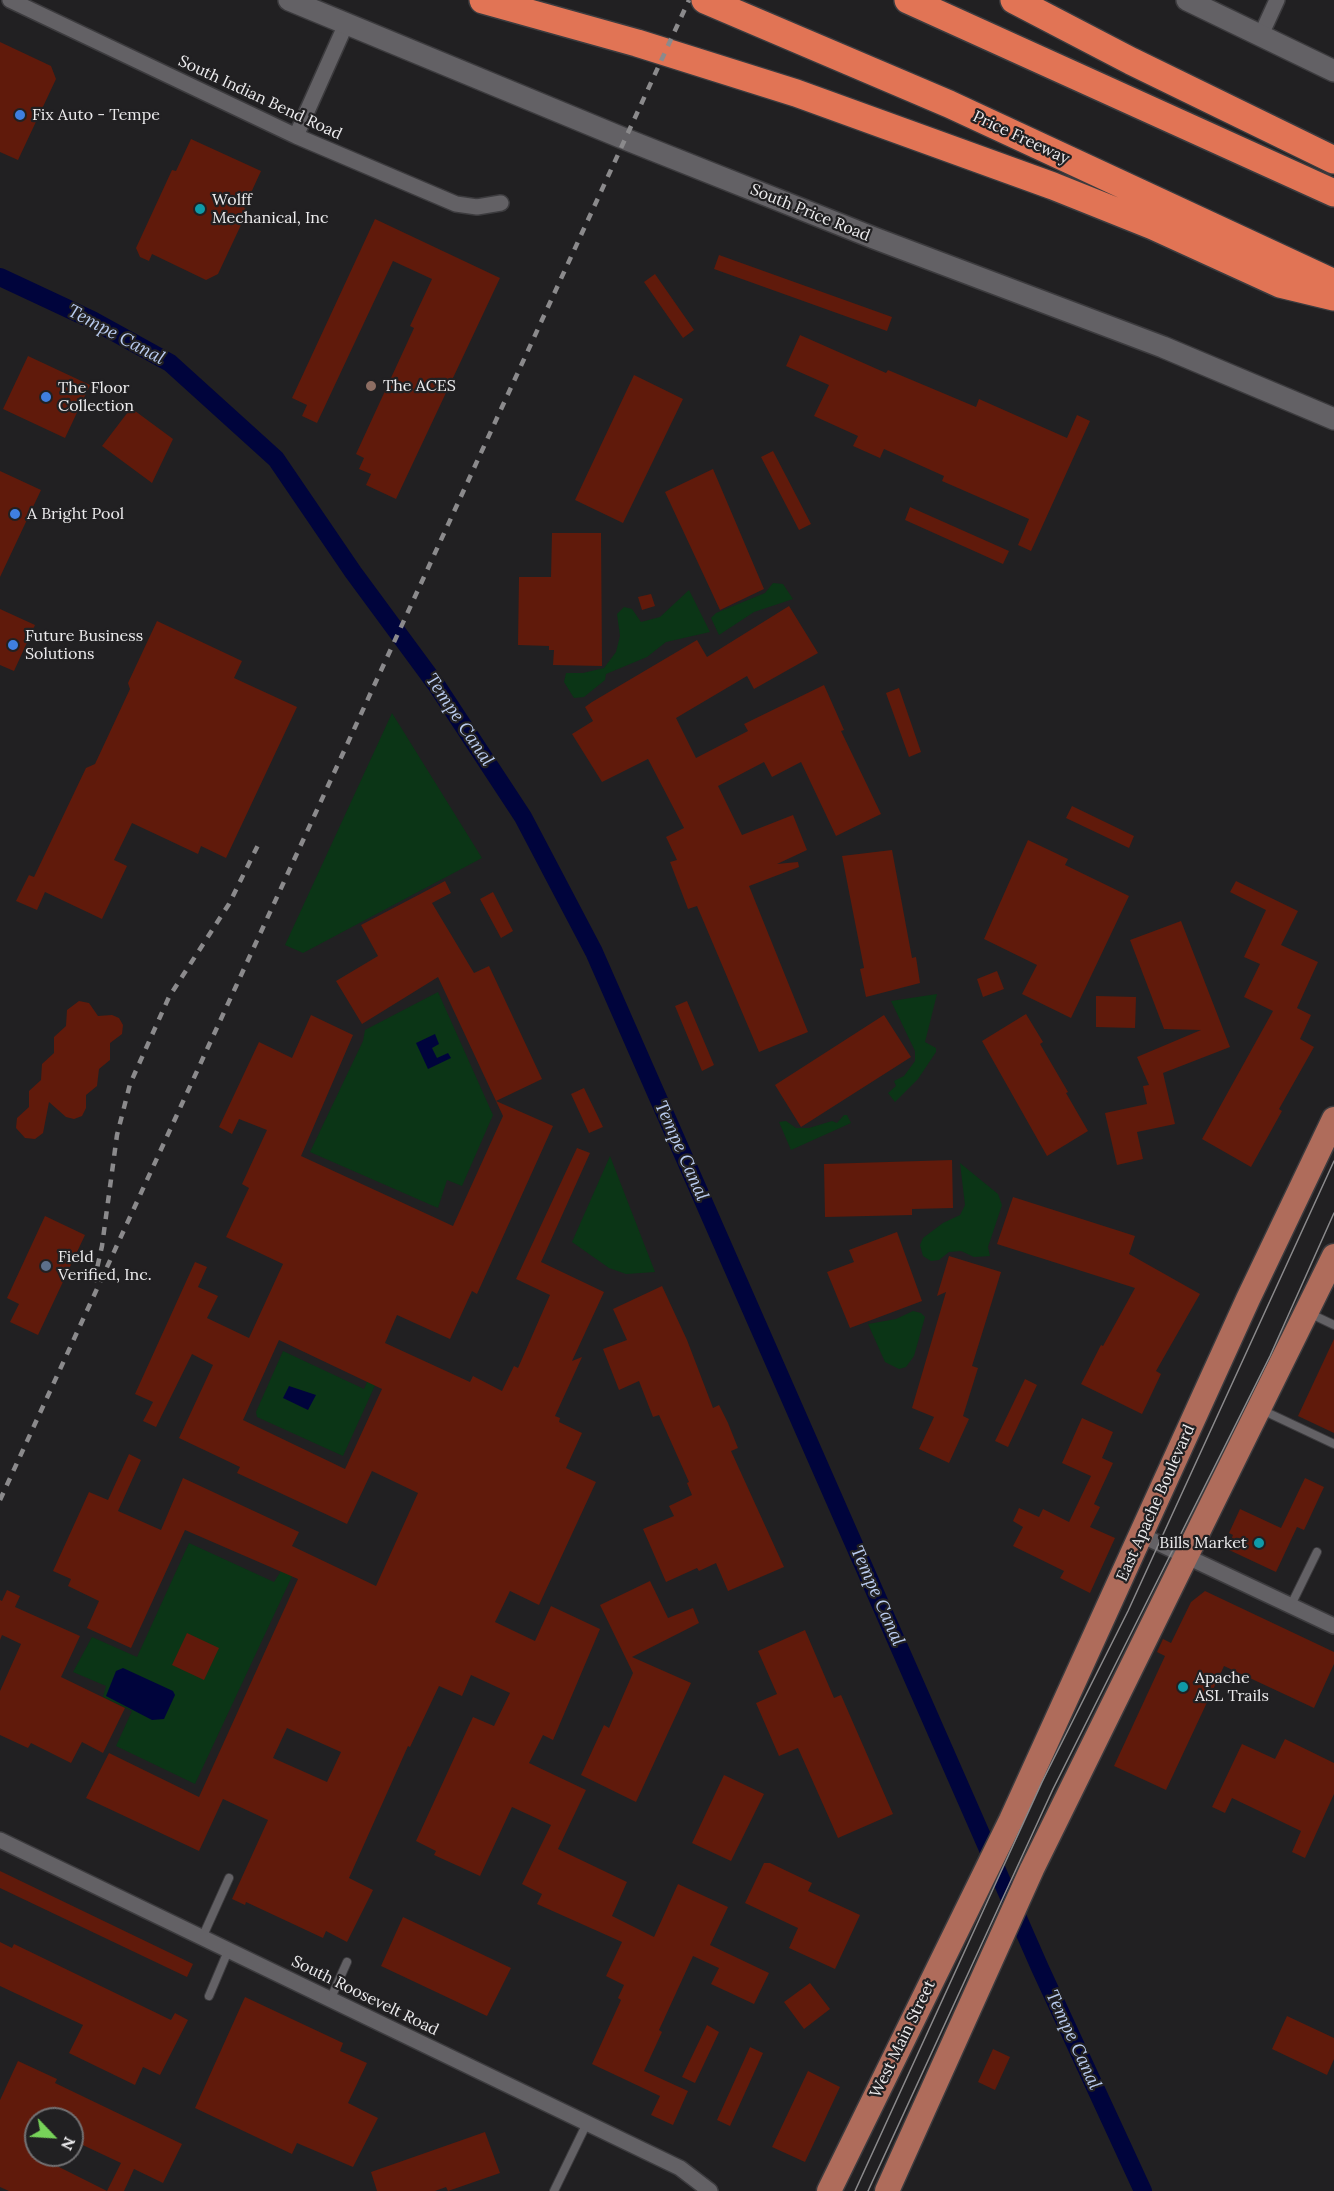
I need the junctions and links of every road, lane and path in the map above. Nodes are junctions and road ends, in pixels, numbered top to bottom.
1 (10, 0) edge
2 (289, 0) edge
3 (483, 0) edge
4 (705, 0) edge
5 (908, 0) edge
6 (1014, 0) edge
7 (1187, 0) edge
8 (1277, 0) edge
9 (346, 24) junction
10 (1261, 35) junction
11 (1334, 71) edge
12 (296, 136) junction
13 (1334, 160) edge
14 (1334, 193) edge
15 (501, 203) dead end
16 (1334, 283) edge
17 (1334, 297) edge
18 (1334, 419) edge
19 (1334, 1119) edge
20 (1334, 1256) edge
21 (1306, 1312) junction
22 (1334, 1325) edge
23 (1259, 1408) junction
24 (1334, 1444) edge
25 (1141, 1535) junction
26 (1317, 1552) dead end
27 (1187, 1556) junction
28 (1292, 1605) junction
29 (1334, 1626) edge
30 (0, 1840) edge
31 (229, 1878) dead end
32 (978, 1888) joint
33 (202, 1938) junction
34 (228, 1951) junction
35 (347, 1962) dead end
36 (209, 1996) dead end
37 (330, 2000) junction
38 (587, 2123) junction
39 (554, 2191) edge
40 (710, 2191) edge
41 (829, 2191) edge
42 (887, 2191) edge

1 - 12 street, South Indian Bend Road
2 - 9 main road, South Price Road
3 - 17 highway
4 - 16 highway, Price Freeway
5 - 14 highway
6 - 13 highway
7 - 10 main road
8 - 10 street
9 - 12 street
9 - 18 main road, South Price Road
10 - 11 main road
12 - 15 street, South Indian Bend Road
19 - 25 main road, East Apache Boulevard
20 - 21 main road
21 - 22 lane
21 - 23 main road
23 - 24 lane
23 - 27 main road
25 - 27 street
25 - 32 main road, East Apache Boulevard
26 - 28 lane
27 - 28 street
27 - 42 main road
28 - 29 street
30 - 33 street, South Roosevelt Road
31 - 33 lane
32 - 41 main road, West Main Street
33 - 34 street, South Roosevelt Road
34 - 36 lane
34 - 37 street, South Roosevelt Road
35 - 37 lane
37 - 38 street, South Roosevelt Road
38 - 39 lane
38 - 40 street, South Roosevelt Road

